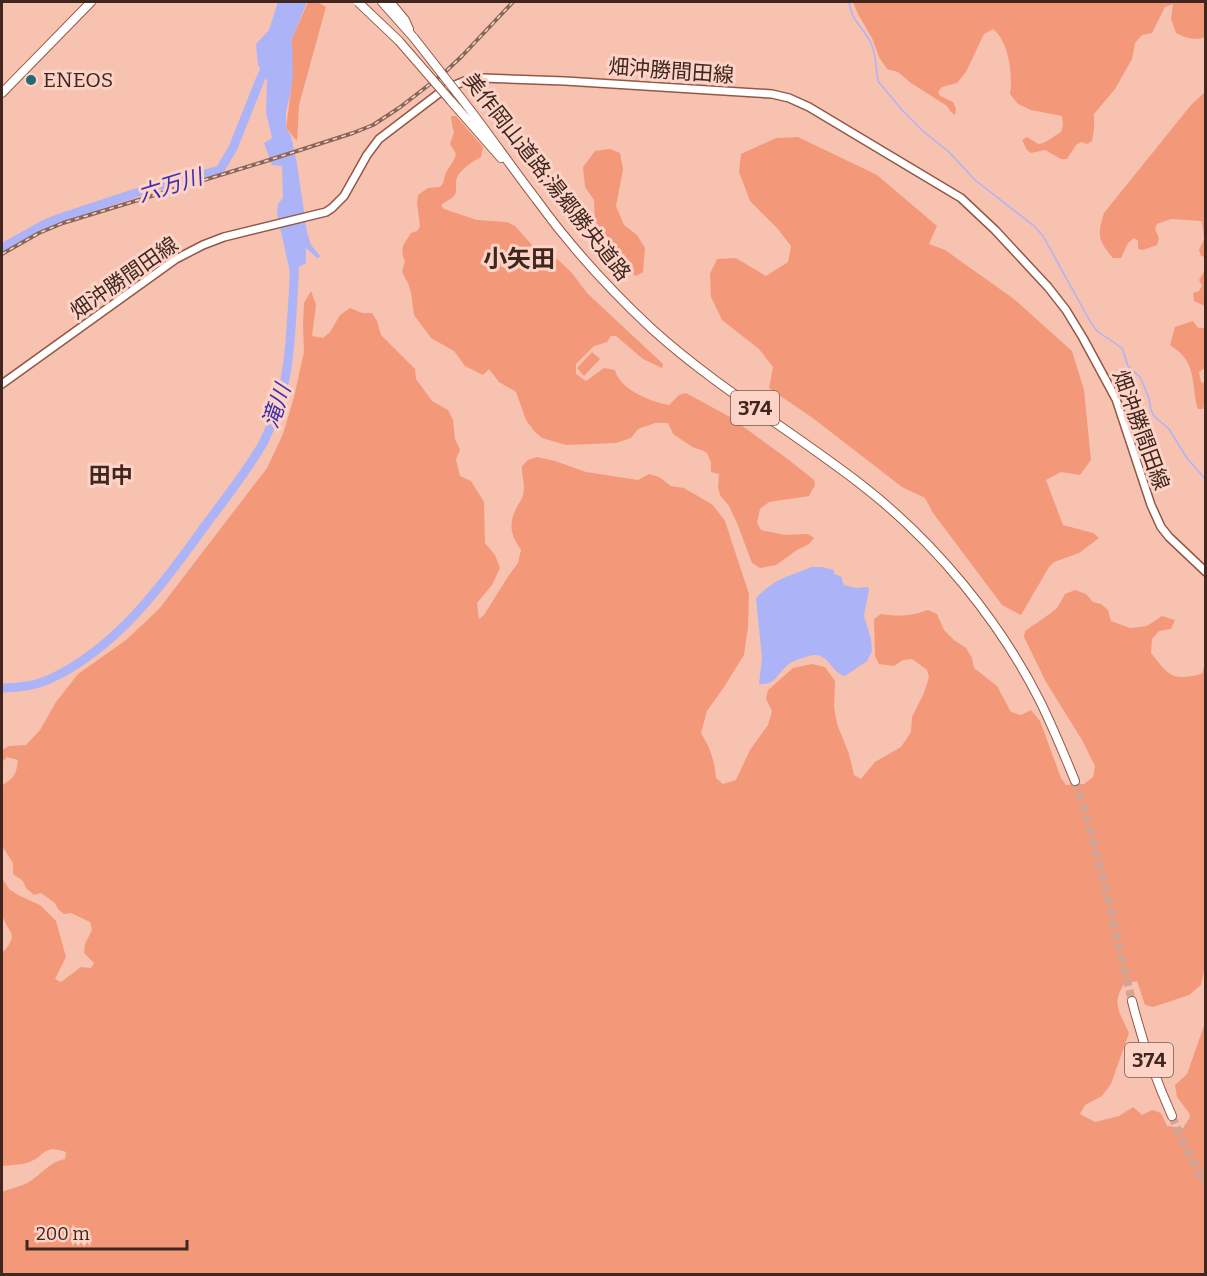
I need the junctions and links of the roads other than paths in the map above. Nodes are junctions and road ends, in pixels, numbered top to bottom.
1 (91, 2) edge
2 (358, 2) edge
3 (382, 2) edge
4 (390, 2) edge
5 (414, 38) junction
6 (2, 93) edge
7 (537, 200) junction
8 (2, 384) edge
9 (1206, 572) edge
10 (1075, 781) tunnel mouth
11 (1132, 1002) tunnel mouth
12 (1172, 1116) tunnel mouth

1 - 6 highway
2 - 7 highway, bridge
3 - 5 highway, 美作岡山道路;湯郷勝央道路 / 374
4 - 5 highway
5 - 7 highway, 美作岡山道路;湯郷勝央道路 / 374, bridge
7 - 10 highway, 美作岡山道路;湯郷勝央道路 / 374
8 - 9 main road, 畑沖勝間田線
11 - 12 highway, 374

